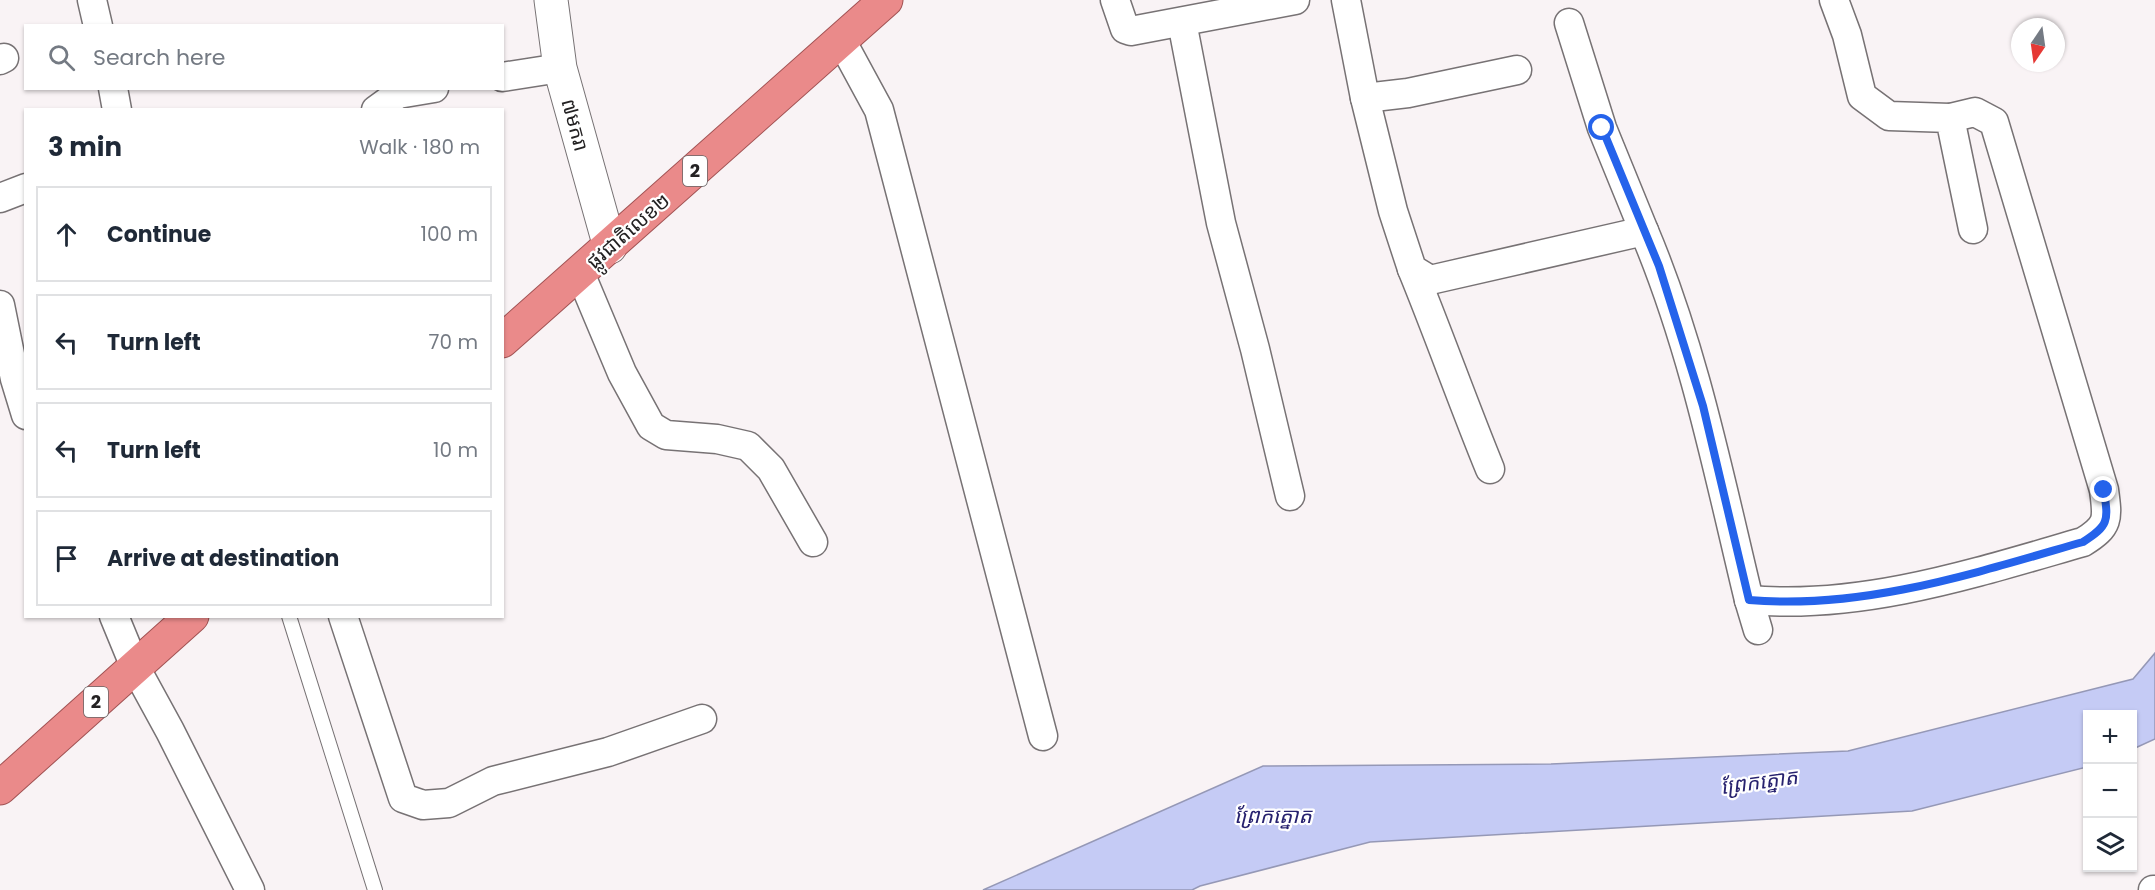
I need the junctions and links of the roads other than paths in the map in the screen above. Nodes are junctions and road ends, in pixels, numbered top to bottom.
1 (92, 0) edge
2 (551, 0) edge
3 (886, 0) edge
4 (1114, 0) edge
5 (1295, 0) edge
6 (1346, 0) edge
7 (1834, 0) edge
8 (1182, 22) junction
9 (1569, 23) dead end
10 (98, 24) edge
11 (841, 40) junction
12 (560, 68) junction
13 (1517, 70) dead end
14 (504, 77) edge
15 (113, 90) edge
16 (422, 90) edge
17 (1365, 98) junction
18 (117, 108) edge
19 (379, 108) edge
20 (1950, 118) junction
21 (24, 189) edge
22 (0, 198) edge
23 (1973, 229) dead end
24 (1644, 231) junction
25 (610, 247) junction
26 (1412, 269) junction
27 (580, 273) junction
28 (0, 305) edge
29 (504, 339) edge
30 (24, 408) edge
31 (1490, 469) dead end
32 (1290, 496) dead end
33 (813, 542) dead end
34 (1749, 600) junction
35 (115, 618) edge
36 (190, 618) edge
37 (290, 618) edge
38 (344, 618) edge
39 (1758, 630) dead end
40 (135, 667) junction
41 (702, 719) dead end
42 (1044, 736) dead end
43 (0, 788) edge
44 (250, 890) edge
45 (375, 890) edge

1 - 10 street
2 - 12 street, ៧មករា
3 - 11 highway, ផ្លូវជាតិលេខ២ / 2
4 - 8 street
5 - 8 street
6 - 17 street
7 - 20 street
8 - 32 street
9 - 24 street
11 - 25 highway, ផ្លូវជាតិលេខ២ / 2
11 - 42 street
12 - 14 street
12 - 25 street, ៧មករា
13 - 17 street
15 - 18 street
16 - 19 street
17 - 26 street
20 - 23 street
20 - 34 street
21 - 22 street
24 - 26 street
24 - 34 street
25 - 27 highway, ផ្លូវជាតិលេខ២ / 2
26 - 31 street
27 - 29 highway, ផ្លូវជាតិលេខ២ / 2
27 - 33 street
28 - 30 street
34 - 39 street
35 - 40 street
36 - 40 highway, 2
37 - 45 lane
38 - 41 street
40 - 43 highway, 2
40 - 44 street

